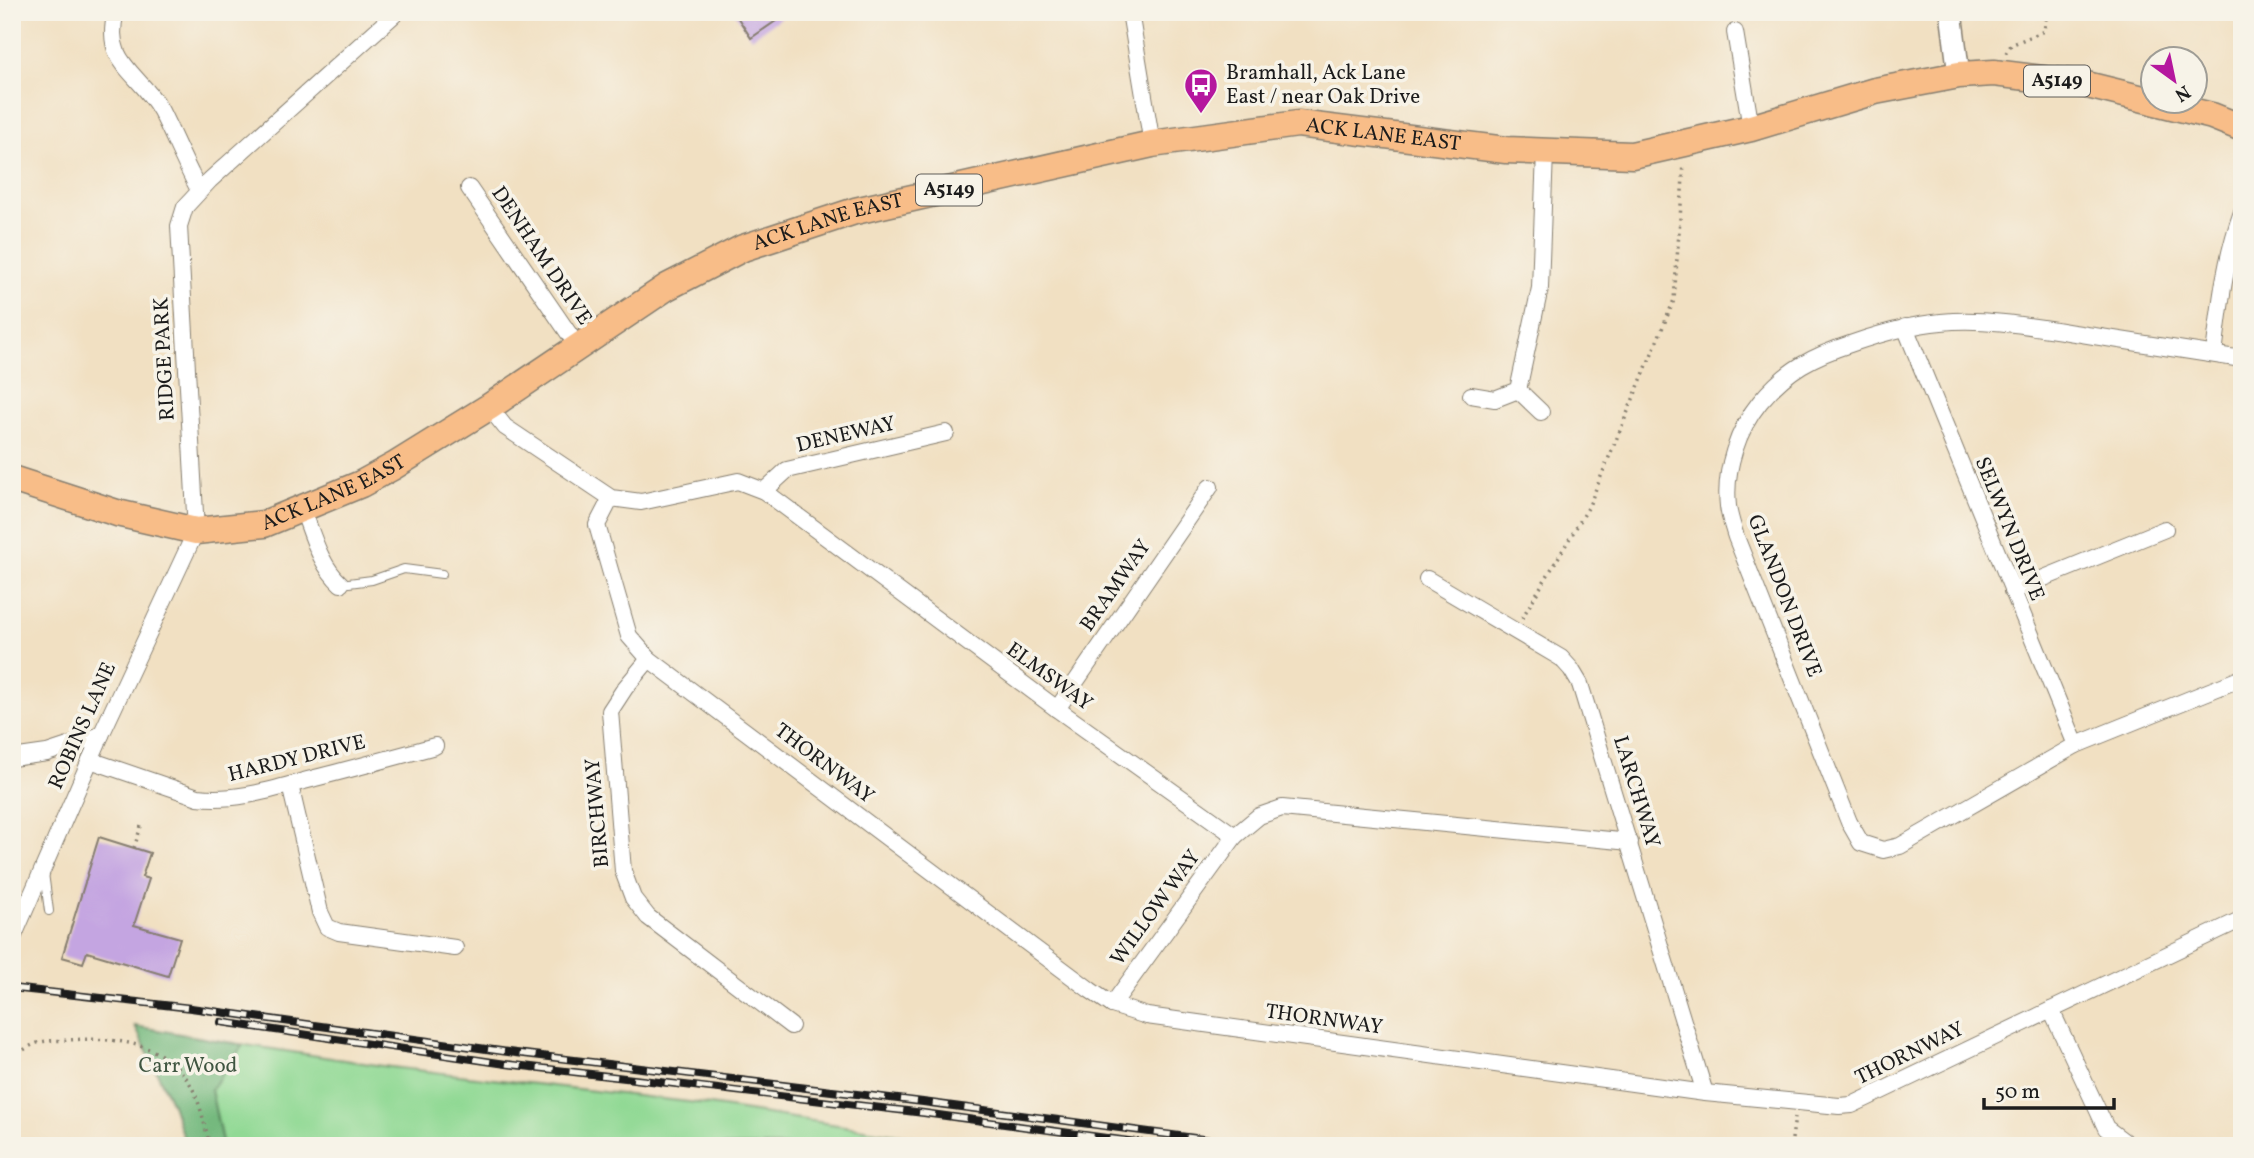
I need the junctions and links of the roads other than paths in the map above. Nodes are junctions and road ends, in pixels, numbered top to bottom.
1 (116, 12) edge
2 (397, 12) edge
3 (1130, 12) edge
4 (1951, 12) edge
5 (1735, 32) dead end
6 (1959, 75) junction
7 (2138, 97) edge
8 (2208, 115) edge
9 (1751, 128) junction
10 (2242, 128) edge
11 (1152, 145) junction
12 (1545, 152) junction
13 (469, 188) dead end
14 (199, 190) junction
15 (2242, 212) edge
16 (1905, 327) junction
17 (578, 347) junction
18 (2214, 354) junction
19 (2242, 359) edge
20 (1518, 390) junction
21 (1471, 396) dead end
22 (489, 407) junction
23 (1541, 412) dead end
24 (946, 433) dead end
25 (12, 480) edge
26 (1210, 487) dead end
27 (764, 491) junction
28 (611, 498) junction
29 (303, 510) junction
30 (2165, 528) dead end
31 (196, 531) junction
32 (442, 574) dead end
33 (1427, 579) dead end
34 (341, 584) joint
35 (2012, 592) junction
36 (649, 659) junction
37 (2242, 678) edge
38 (1057, 709) junction
39 (101, 735) junction
40 (435, 746) dead end
41 (2076, 746) junction
42 (12, 758) edge
43 (90, 760) junction
44 (290, 785) junction
45 (1235, 836) junction
46 (1630, 842) junction
47 (44, 867) junction
48 (49, 911) dead end
49 (2242, 919) edge
50 (12, 940) edge
51 (454, 948) dead end
52 (1112, 1005) junction
53 (2051, 1010) junction
54 (791, 1026) dead end
55 (1705, 1093) junction
56 (2130, 1146) edge

1 - 14 street
2 - 14 street, RIDGE PARK
3 - 11 street
4 - 6 street
5 - 9 street
6 - 7 main road, A5149
6 - 9 main road, ACK LANE EAST / A5149
8 - 10 main road, A5149
9 - 12 main road, ACK LANE EAST / A5149
11 - 12 main road, ACK LANE EAST / A5149
11 - 17 main road, ACK LANE EAST / A5149
12 - 20 street
13 - 17 street, DENHAM DRIVE
14 - 31 street, RIDGE PARK
15 - 18 street
16 - 18 street, GLANDON DRIVE
16 - 35 street, SELWYN DRIVE
16 - 41 street, GLANDON DRIVE
17 - 22 main road, ACK LANE EAST / A5149
18 - 19 street, GLANDON DRIVE
20 - 21 street
20 - 23 street
22 - 28 street, ELMSWAY
22 - 29 main road, ACK LANE EAST / A5149
24 - 27 street, DENEWAY
25 - 31 main road, ACK LANE EAST / A5149
26 - 38 street, BRAMWAY
27 - 28 street, ELMSWAY
27 - 38 street, ELMSWAY
28 - 36 street, THORNWAY
29 - 31 main road, ACK LANE EAST / A5149
29 - 34 street
30 - 35 street
31 - 39 street, ROBINS LANE
32 - 34 lane
33 - 46 street, LARCHWAY
35 - 41 street, SELWYN DRIVE
36 - 52 street, THORNWAY
36 - 54 street, BIRCHWAY
37 - 41 street, GLANDON DRIVE
38 - 45 street, ELMSWAY
39 - 42 street
39 - 43 street, ROBINS LANE
40 - 44 street, HARDY DRIVE
43 - 44 street, HARDY DRIVE
43 - 47 street, ROBINS LANE
44 - 51 street
45 - 46 street
45 - 52 street, WILLOW WAY
46 - 55 street, LARCHWAY
47 - 48 lane
47 - 50 street, ROBINS LANE
49 - 53 street, THORNWAY
52 - 55 street, THORNWAY
53 - 55 street, THORNWAY
53 - 56 street

